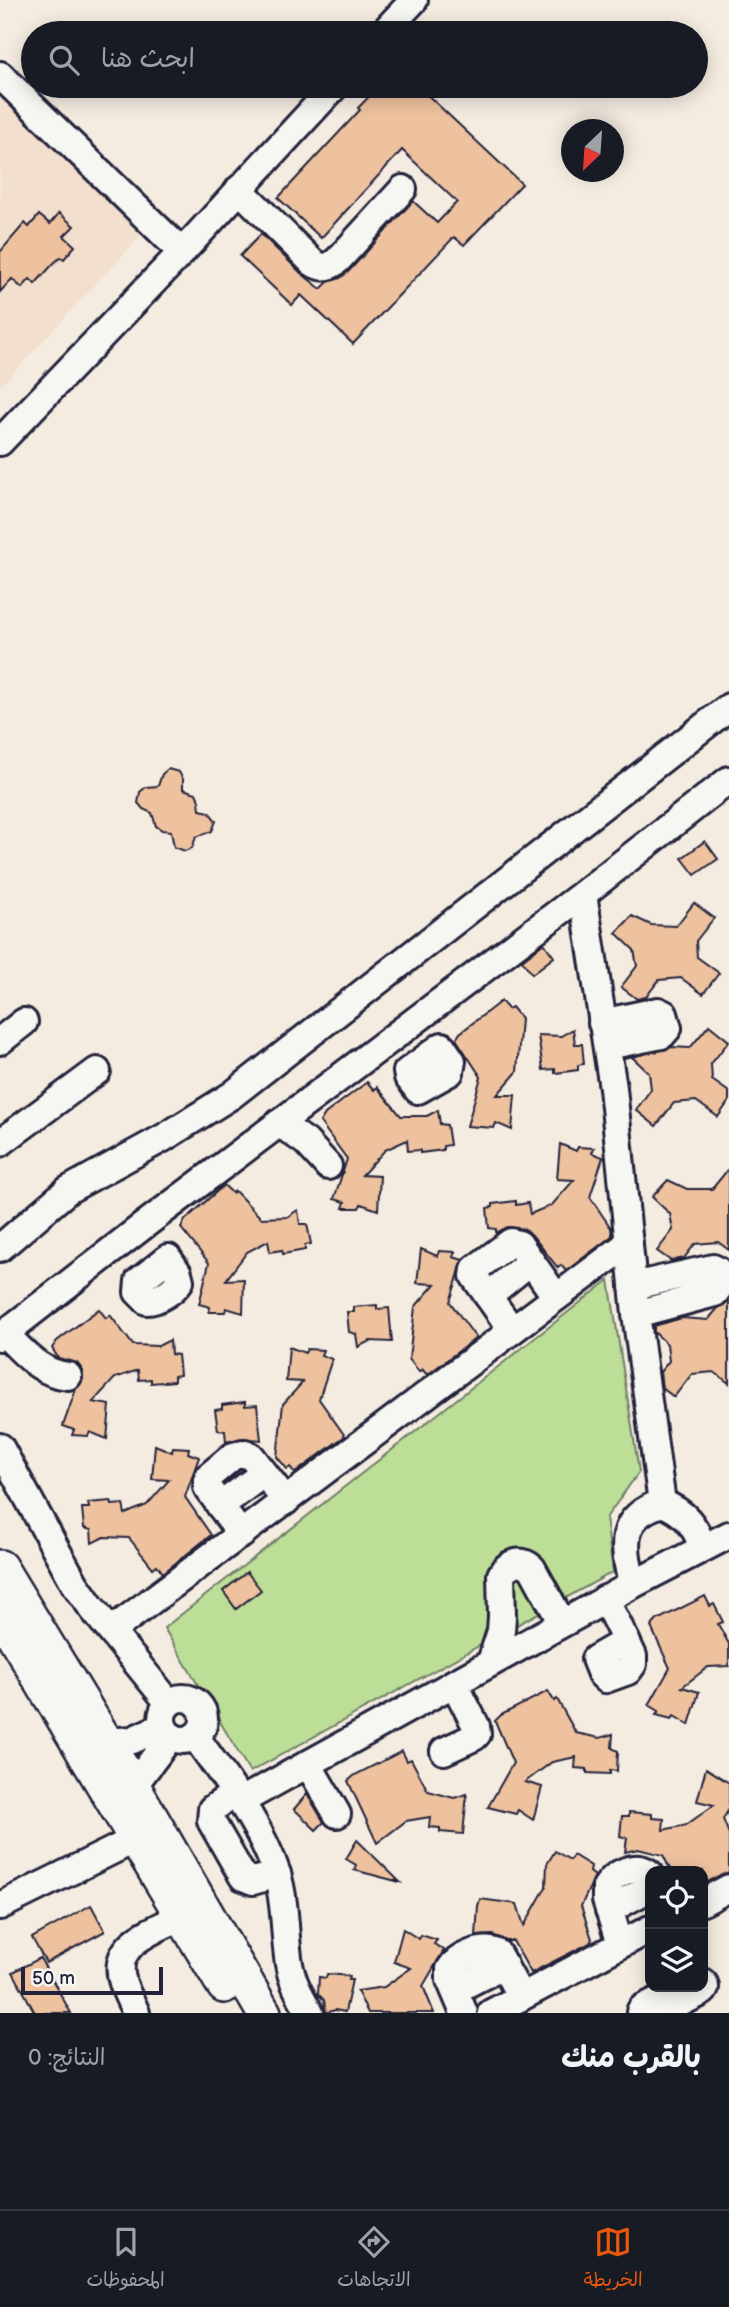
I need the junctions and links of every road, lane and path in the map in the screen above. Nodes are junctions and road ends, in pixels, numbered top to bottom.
1 (0, 75) edge
2 (21, 95) edge
3 (24, 98) edge
4 (324, 98) edge
5 (239, 189) junction
6 (403, 189) dead end
7 (182, 252) junction
8 (0, 442) edge
9 (729, 707) edge
10 (729, 780) edge
11 (583, 894) junction
12 (420, 1017) junction
13 (24, 1022) dead end
14 (0, 1041) edge
15 (442, 1046) dead end
16 (97, 1071) dead end
17 (279, 1123) junction
18 (0, 1143) edge
19 (328, 1166) dead end
20 (143, 1226) junction
21 (629, 1243) junction
22 (0, 1248) edge
23 (168, 1258) dead end
24 (633, 1286) junction
25 (556, 1297) junction
26 (636, 1314) junction
27 (512, 1330) junction
28 (2, 1335) edge
29 (68, 1376) dead end
30 (0, 1447) edge
31 (286, 1501) junction
32 (662, 1503) junction
33 (241, 1535) junction
34 (729, 1535) edge
35 (703, 1548) junction
36 (0, 1567) edge
37 (632, 1585) junction
38 (605, 1599) junction
39 (0, 1613) edge
40 (562, 1623) junction
41 (111, 1631) junction
42 (626, 1641) dead end
43 (491, 1662) junction
44 (454, 1683) junction
45 (175, 1725) junction
46 (106, 1742) junction
47 (444, 1751) dead end
48 (308, 1764) junction
49 (133, 1786) junction
50 (238, 1797) junction
51 (337, 1814) dead end
52 (147, 1834) junction
53 (645, 1870) edge
54 (729, 1888) edge
55 (645, 1891) edge
56 (708, 1899) edge
57 (0, 1906) edge
58 (609, 1910) junction
59 (180, 1916) junction
60 (645, 1932) edge
61 (620, 1944) junction
62 (729, 1972) edge
63 (708, 1982) edge
64 (689, 1992) edge
65 (521, 1997) junction
66 (459, 2002) edge
67 (136, 2013) edge
68 (241, 2013) edge
69 (264, 2013) edge
70 (310, 2013) edge
71 (491, 2013) edge
72 (646, 2013) edge

1 - 2 street
3 - 7 street
4 - 5 street
5 - 6 street
5 - 7 street
7 - 8 street
9 - 22 street
10 - 11 street
11 - 12 street
11 - 21 street
12 - 15 street
12 - 17 street
13 - 14 street
16 - 18 street
17 - 19 street
17 - 20 street
20 - 23 street
20 - 28 street
21 - 24 street
21 - 25 street
24 - 26 street
24 - 26 street
25 - 27 street
25 - 27 street
26 - 32 street
27 - 31 street
28 - 29 street
30 - 41 street
31 - 33 street
31 - 33 street
32 - 35 street
32 - 37 street
33 - 41 street
34 - 35 street
35 - 37 street
36 - 46 main road
37 - 38 street
38 - 40 street
38 - 42 street
39 - 52 main road
40 - 43 street
40 - 43 street
41 - 45 street
43 - 44 street
44 - 47 street
44 - 48 street
45 - 46 street
45 - 49 street
45 - 50 street
46 - 49 main road
48 - 50 street
48 - 51 street
49 - 52 main road
50 - 70 street
52 - 57 street
52 - 59 main road
52 - 69 main road
53 - 58 street
54 - 56 street
55 - 58 street
58 - 61 street
59 - 67 street
59 - 68 main road
60 - 61 street
61 - 65 street
62 - 63 highway
64 - 72 highway
65 - 66 street
65 - 71 street

